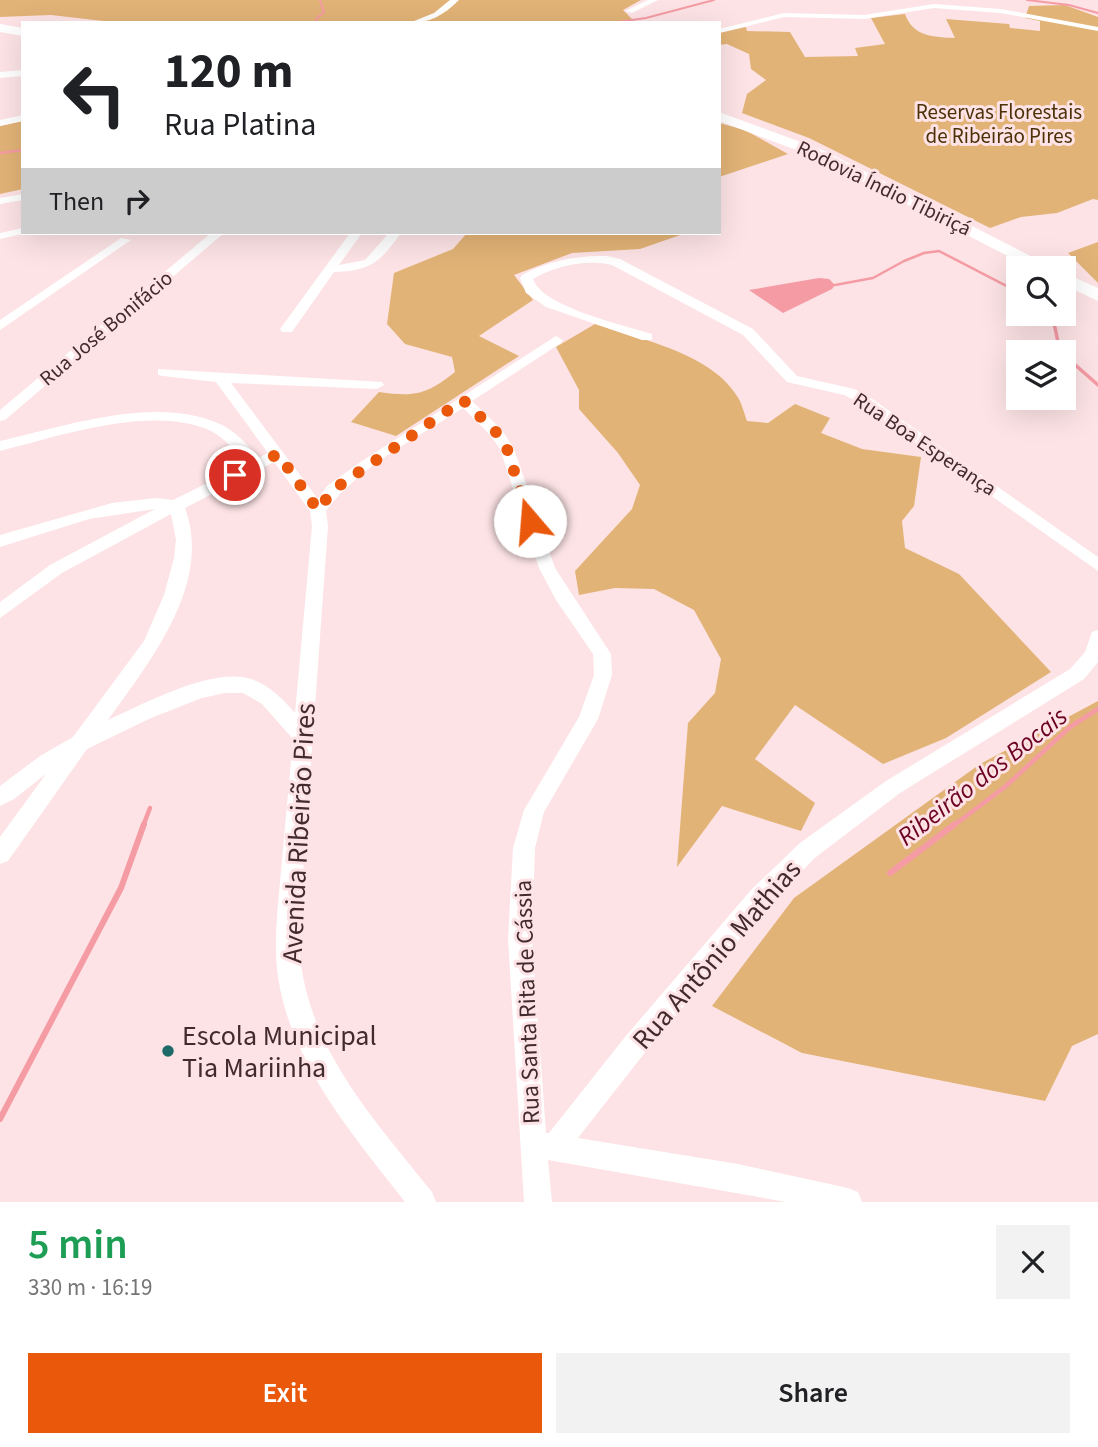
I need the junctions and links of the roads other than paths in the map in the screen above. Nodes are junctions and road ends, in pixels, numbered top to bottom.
1 (455, 0) edge
2 (654, 0) edge
3 (629, 11) dead end
4 (419, 21) edge
5 (0, 25) edge
6 (1098, 29) edge
7 (721, 31) edge
8 (18, 36) edge
9 (21, 73) edge
10 (0, 75) edge
11 (721, 117) edge
12 (21, 118) edge
13 (0, 123) edge
14 (21, 197) edge
15 (0, 201) edge
16 (21, 231) edge
17 (212, 235) edge
18 (355, 235) edge
19 (393, 235) edge
20 (0, 236) edge
21 (125, 240) dead end
22 (1021, 256) edge
23 (330, 269) junction
24 (1076, 284) edge
25 (1098, 295) edge
26 (0, 326) edge
27 (287, 329) dead end
28 (647, 337) dead end
29 (556, 340) dead end
30 (163, 372) dead end
31 (220, 378) junction
32 (377, 385) dead end
33 (463, 400) junction
34 (0, 417) edge
35 (0, 446) edge
36 (278, 454) junction
37 (255, 465) junction
38 (176, 506) junction
39 (318, 510) junction
40 (0, 541) edge
41 (1098, 565) edge
42 (0, 611) edge
43 (1098, 637) edge
44 (302, 737) junction
45 (80, 744) junction
46 (0, 797) edge
47 (0, 854) edge
48 (544, 1145) junction
49 (422, 1202) edge
50 (537, 1202) edge
51 (848, 1202) edge

1 - 4 street
2 - 3 street
5 - 8 highway
6 - 7 street
9 - 10 street
11 - 22 highway, Rodovia Índio Tibiriçá
12 - 13 street
14 - 15 street
16 - 20 street
17 - 34 street, Rua José Bonifácio
18 - 23 street
19 - 23 street
21 - 26 street
23 - 27 street
24 - 25 highway
28 - 41 street, Rua Boa Esperança
29 - 33 street
30 - 31 street
31 - 32 street
31 - 36 street
33 - 39 street
33 - 48 street, Rua Santa Rita de Cássia
35 - 37 street
36 - 37 street
36 - 39 street
37 - 38 street
38 - 40 street
38 - 42 street
38 - 45 street
39 - 44 street, Avenida Ribeirão Pires
43 - 48 street, Rua Antônio Mathias
44 - 45 street
44 - 49 street, Avenida Ribeirão Pires
45 - 46 street
45 - 47 street
48 - 50 street, Rua Santa Rita de Cássia
48 - 51 street

